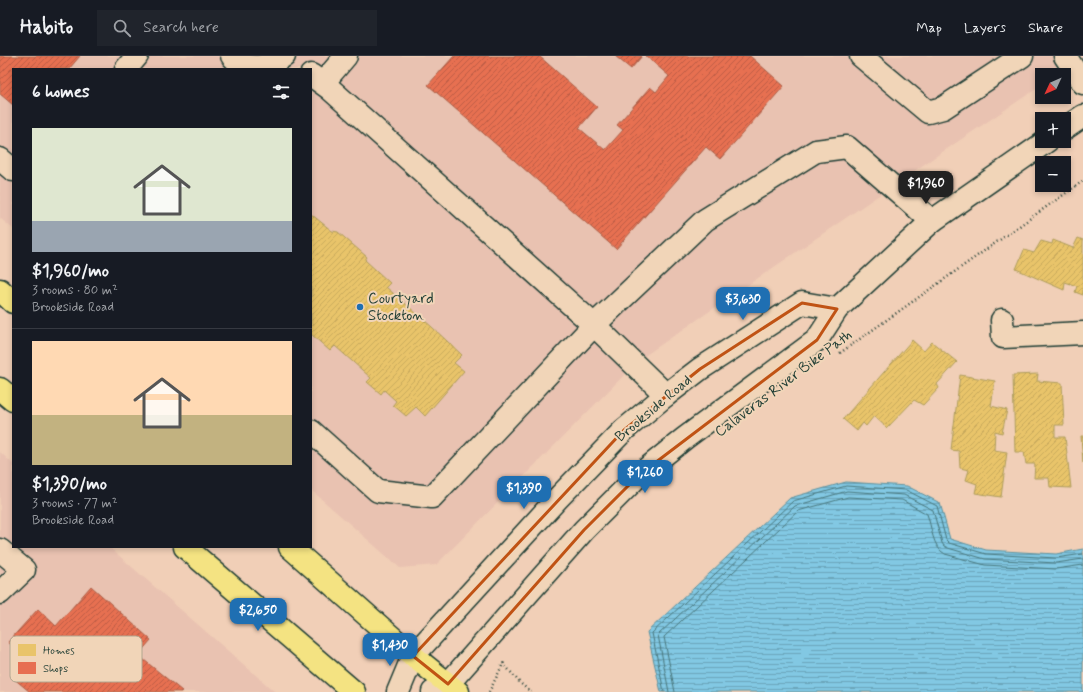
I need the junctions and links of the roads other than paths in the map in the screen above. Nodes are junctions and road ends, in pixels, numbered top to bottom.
1 (137, 56) edge
2 (284, 56) edge
3 (346, 56) edge
4 (1022, 56) edge
5 (1065, 56) edge
6 (867, 58) edge
7 (231, 61) edge
8 (127, 68) edge
9 (301, 68) edge
10 (317, 79) edge
11 (1083, 84) edge
12 (1083, 116) edge
13 (1071, 124) edge
14 (1037, 148) edge
15 (0, 159) edge
16 (12, 169) edge
17 (932, 221) junction
18 (0, 290) edge
19 (12, 301) edge
20 (837, 309) junction
21 (1002, 320) dead end
22 (594, 325) junction
23 (1083, 333) edge
24 (0, 389) edge
25 (666, 394) junction
26 (12, 399) edge
27 (312, 432) edge
28 (186, 548) edge
29 (291, 548) edge
30 (0, 550) edge
31 (0, 593) edge
32 (413, 656) junction
33 (446, 689) edge
34 (354, 692) edge
35 (398, 692) edge

1 - 8 street
2 - 7 street
2 - 9 street
3 - 10 street
4 - 6 street
5 - 11 street
10 - 22 street
12 - 13 street
14 - 17 street
15 - 16 street
17 - 20 street
17 - 22 street
18 - 19 main road
20 - 25 street, Brookside Road
20 - 33 street
21 - 23 street
22 - 25 street
22 - 27 street
24 - 26 main road
25 - 32 street, Brookside Road
28 - 34 main road
29 - 32 main road
30 - 31 street
32 - 33 main road
32 - 35 street, Brookside Road

